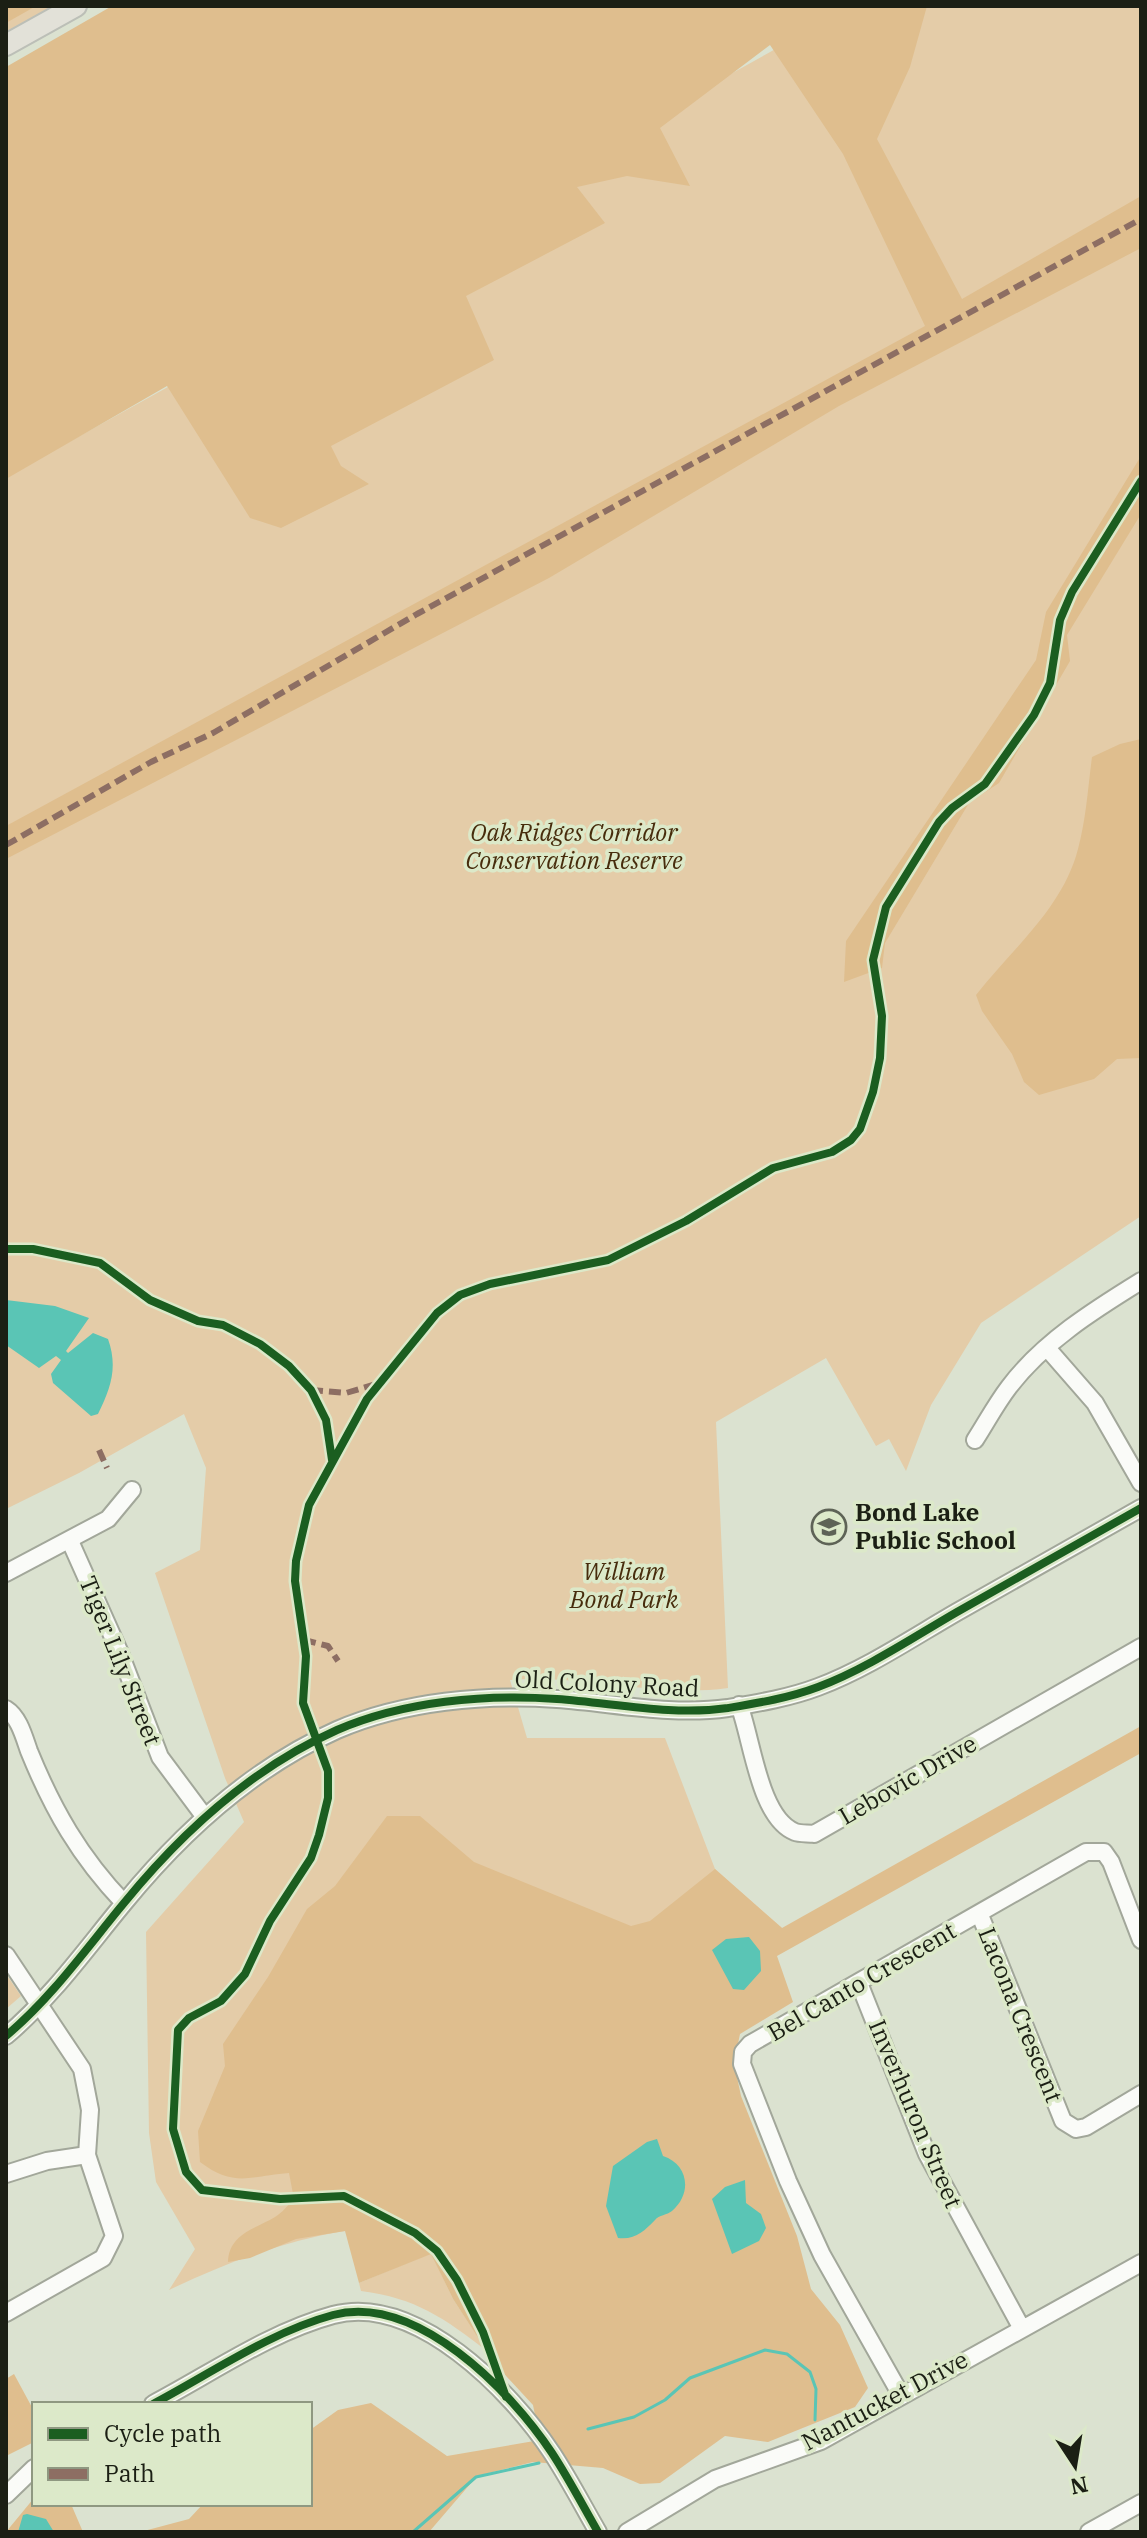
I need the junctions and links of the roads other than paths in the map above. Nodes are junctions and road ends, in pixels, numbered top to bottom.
1 (76, 6) edge
2 (6, 45) edge
3 (1141, 1281) edge
4 (1047, 1348) junction
5 (975, 1440) dead end
6 (1141, 1483) edge
7 (132, 1490) dead end
8 (1141, 1508) edge
9 (70, 1541) junction
10 (6, 1573) edge
11 (1141, 1647) edge
12 (739, 1705) junction
13 (6, 1709) edge
14 (204, 1816) junction
15 (124, 1903) junction
16 (980, 1915) junction
17 (1141, 1940) edge
18 (6, 1955) edge
19 (859, 1983) junction
20 (42, 2005) junction
21 (6, 2036) edge
22 (1141, 2094) edge
23 (87, 2155) junction
24 (6, 2174) edge
25 (1141, 2263) edge
26 (6, 2313) edge
27 (1021, 2327) junction
28 (901, 2395) junction
29 (157, 2402) edge
30 (32, 2470) edge
31 (6, 2495) edge
32 (1141, 2503) edge
33 (598, 2532) edge
34 (627, 2532) edge
35 (1089, 2532) edge

1 - 2 main road
3 - 4 street
4 - 5 street
4 - 6 street
7 - 9 street
8 - 12 street, Old Colony Road
9 - 10 street
9 - 14 street, Tiger Lily Street
11 - 12 street, Lebovic Drive
12 - 14 street, Old Colony Road
13 - 15 street
14 - 15 street, Old Colony Road
15 - 20 street, Old Colony Road
16 - 17 street, Bel Canto Crescent
16 - 19 street, Bel Canto Crescent
16 - 22 street, Lacona Crescent
18 - 20 street
19 - 27 street, Inverhuron Street
19 - 28 street, Bel Canto Crescent
20 - 21 street, Old Colony Road
20 - 23 street
23 - 24 street
23 - 26 street
25 - 27 street, Nantucket Drive
27 - 28 street, Nantucket Drive
28 - 34 street, Nantucket Drive
29 - 33 street
30 - 31 street
32 - 35 street

